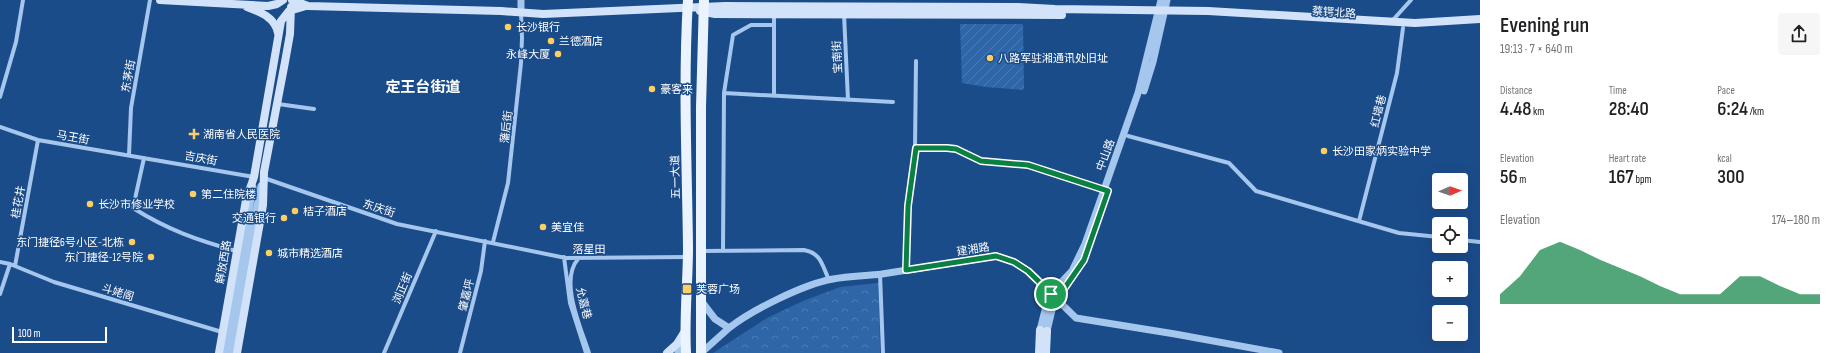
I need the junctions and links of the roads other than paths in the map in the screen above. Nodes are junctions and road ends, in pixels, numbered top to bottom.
1 (23, 0) edge
2 (150, 0) edge
3 (160, 0) edge
4 (283, 0) edge
5 (291, 0) edge
6 (324, 0) edge
7 (521, 0) edge
8 (1161, 0) edge
9 (1167, 0) edge
10 (1411, 0) edge
11 (841, 3) edge
12 (241, 4) junction
13 (696, 4) edge
14 (308, 6) junction
15 (338, 6) junction
16 (290, 10) junction
17 (725, 10) junction
18 (521, 12) junction
19 (1161, 12) junction
20 (774, 14) junction
21 (844, 14) junction
22 (1480, 19) edge
23 (1392, 22) junction
24 (774, 25) junction
25 (1480, 25) edge
26 (1403, 28) junction
27 (703, 33) junction
28 (278, 35) junction
29 (916, 61) dead end
30 (724, 93) junction
31 (774, 96) junction
32 (0, 97) edge
33 (848, 100) junction
34 (894, 102) dead end
35 (278, 104) junction
36 (314, 109) dead end
37 (0, 127) edge
38 (1128, 136) junction
39 (38, 140) junction
40 (916, 148) junction
41 (129, 155) junction
42 (144, 158) junction
43 (254, 177) junction
44 (264, 178) junction
45 (1106, 190) junction
46 (1359, 221) junction
47 (249, 231) junction
48 (436, 231) junction
49 (1432, 236) edge
50 (485, 241) junction
51 (1468, 241) edge
52 (493, 242) junction
53 (1480, 242) edge
54 (236, 251) junction
55 (700, 251) junction
56 (723, 251) junction
57 (564, 257) junction
58 (688, 257) junction
59 (578, 259) junction
60 (0, 262) edge
61 (13, 265) junction
62 (906, 270) junction
63 (880, 274) junction
64 (829, 280) junction
65 (0, 294) edge
66 (1054, 296) junction
67 (700, 298) junction
68 (729, 328) junction
69 (1043, 330) junction
70 (685, 331) junction
71 (222, 332) junction
72 (678, 342) junction
73 (219, 353) edge
74 (225, 353) edge
75 (231, 353) edge
76 (237, 353) edge
77 (384, 353) edge
78 (460, 353) edge
79 (586, 353) edge
80 (589, 353) edge
81 (667, 353) edge
82 (678, 353) edge
83 (686, 353) edge
84 (701, 353) edge
85 (883, 353) edge
86 (1039, 353) edge
87 (1046, 353) edge
88 (1279, 353) edge

1 - 32 street
2 - 41 street, 东茅街
3 - 12 main road
4 - 12 main road
5 - 14 main road
5 - 16 main road, 解放西路
6 - 15 main road
7 - 18 street
8 - 19 street, 中山路
9 - 19 street, 中山路
10 - 23 street
11 - 17 main road
11 - 19 main road
12 - 28 main road
13 - 17 main road
13 - 17 main road
13 - 18 main road
13 - 27 main road
13 - 58 main road, 五一大道
14 - 15 main road
14 - 16 main road
15 - 18 main road
16 - 28 main road, 解放西路
16 - 35 main road, 解放西路
17 - 20 main road
17 - 27 main road
18 - 52 street, 藩后街
19 - 21 main road
19 - 23 main road, 蔡锷北路
19 - 26 main road, 蔡锷北路
19 - 38 street, 中山路
19 - 45 street, 中山路
20 - 21 main road
20 - 24 street
21 - 33 street, 宝南街
22 - 23 main road, 蔡锷北路
24 - 30 street
24 - 31 street
25 - 26 main road, 蔡锷北路
26 - 46 street, 红墙巷
27 - 55 main road
28 - 43 main road, 解放西路
29 - 40 street
30 - 31 street
30 - 56 street
31 - 33 street
33 - 34 street
35 - 36 street
35 - 44 main road, 解放西路
37 - 39 street, 马王街
38 - 45 street, 中山路
38 - 46 street
39 - 41 street, 马王街
39 - 61 street, 桂花井
40 - 45 street
40 - 62 street
41 - 42 street, 马王街
42 - 43 street, 吉庆街
42 - 54 street
43 - 47 street, 解放西路
43 - 54 main road, 解放西路
44 - 47 street, 解放西路
44 - 48 street, 东庆街
44 - 76 main road, 解放西路
45 - 66 street, 中山路
46 - 49 street
47 - 74 street, 解放西路
47 - 75 street, 解放西路
48 - 50 street, 东庆街
48 - 77 street, 浏正街
50 - 52 street, 东庆街
50 - 78 street, 肇嘉坪
51 - 53 street
52 - 57 street, 落星田
54 - 71 main road, 解放西路
55 - 56 street
55 - 67 main road
56 - 64 street
57 - 59 street, 落星田
57 - 79 street, 允嘉巷
58 - 59 street, 落星田
58 - 70 main road, 五一大道
59 - 80 street, 允嘉巷
60 - 61 street, 斗姥阁
61 - 65 street, 桂花井
61 - 71 street, 斗姥阁
62 - 63 street, 建湘路
62 - 66 street, 建湘路
63 - 64 street, 建湘路
63 - 85 street
64 - 68 street, 建湘路
66 - 69 street, 中山路
66 - 88 street, 建湘路
67 - 68 street
67 - 84 main road
68 - 84 street, 建湘路
69 - 86 main road
69 - 87 main road
70 - 72 main road
70 - 83 main road, 五一大道
71 - 73 main road, 解放西路
72 - 81 main road
72 - 82 street

